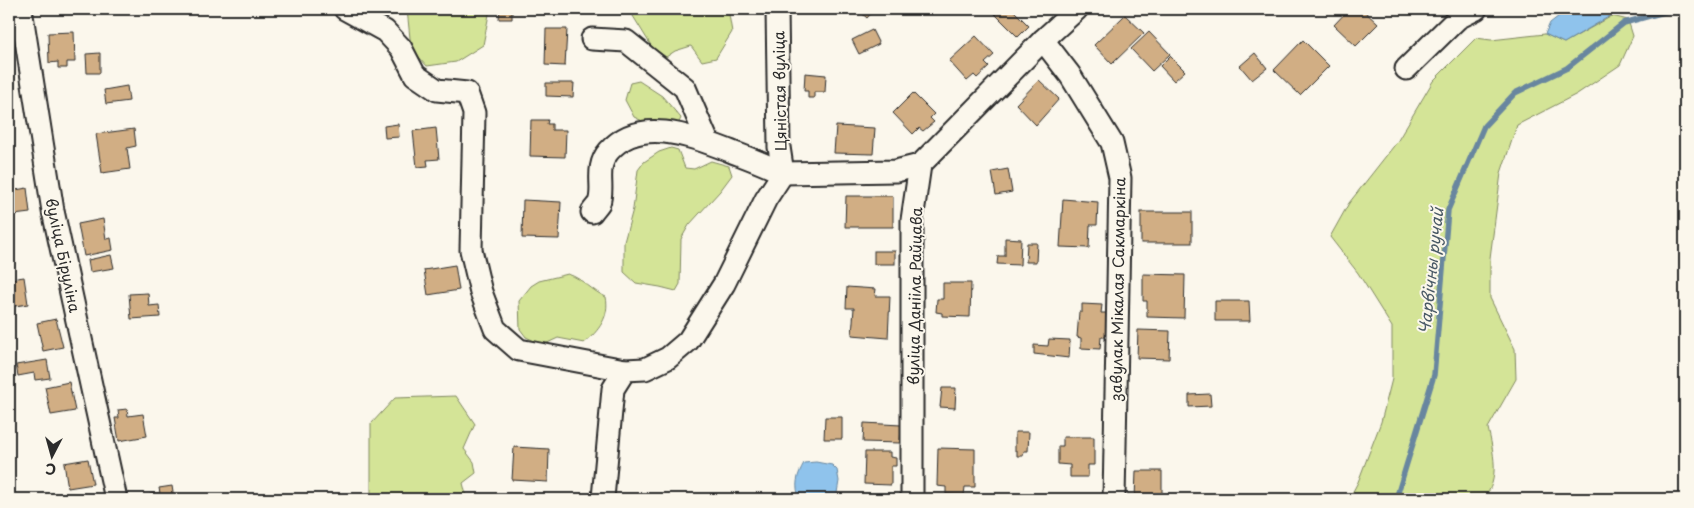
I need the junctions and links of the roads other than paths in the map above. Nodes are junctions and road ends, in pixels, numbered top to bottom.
1 (21, 9) edge
2 (345, 9) edge
3 (777, 9) edge
4 (1077, 9) edge
5 (1476, 9) edge
6 (592, 39) dead end
7 (1043, 40) junction
8 (1406, 69) dead end
9 (708, 142) junction
10 (920, 165) junction
11 (782, 173) junction
12 (592, 212) dead end
13 (625, 370) junction
14 (603, 498) edge
15 (116, 499) edge
16 (912, 499) edge
17 (1114, 499) edge

1 - 15 street, вуліца Біруліна
2 - 13 street
3 - 11 street, Цяністая вуліца
4 - 7 street
5 - 8 street
6 - 9 street
7 - 10 street
7 - 17 street, завулак Мікалая Сакмаркіна
9 - 11 street
9 - 12 street
10 - 11 street
10 - 16 street, вуліца Данііла Райцава
11 - 13 street
13 - 14 street

